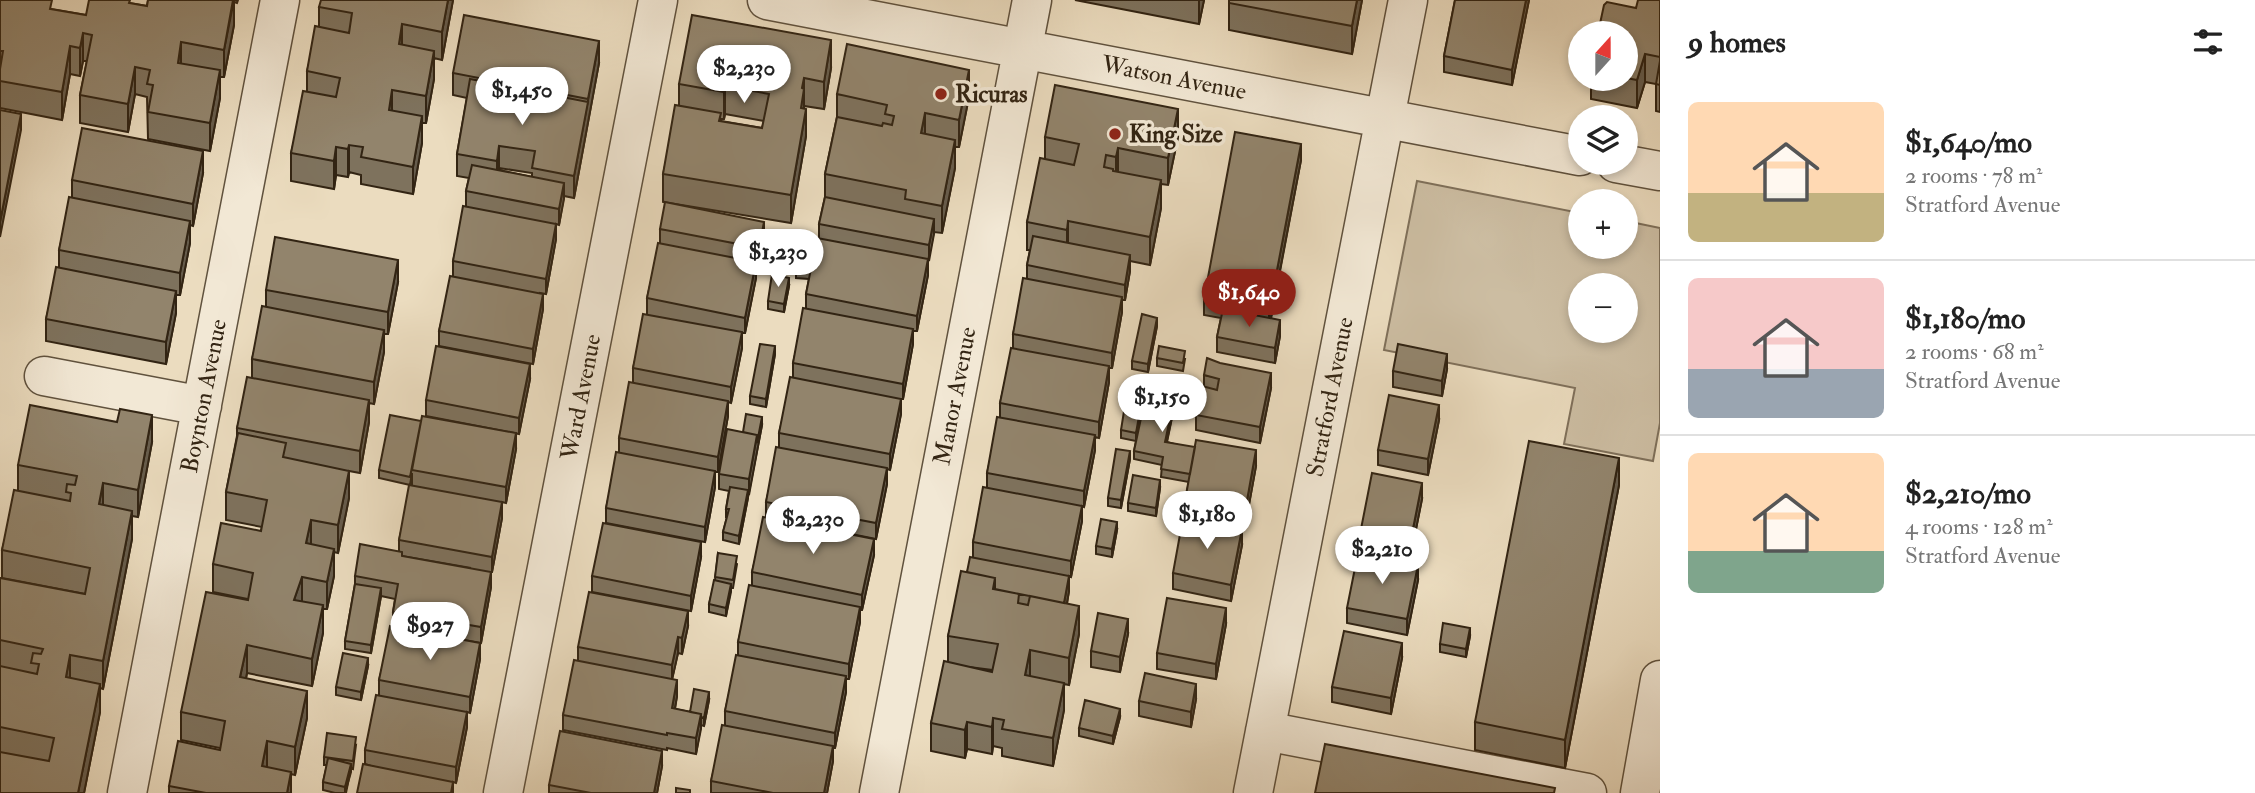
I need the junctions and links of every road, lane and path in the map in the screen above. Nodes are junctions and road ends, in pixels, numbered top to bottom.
1 (281, 0) edge
2 (658, 0) edge
3 (767, 0) edge
4 (1032, 0) edge
5 (1408, 0) edge
6 (1022, 49) junction
7 (1385, 118) junction
8 (1568, 154) edge
9 (1638, 167) edge
10 (1660, 171) edge
11 (44, 376) dead end
12 (202, 406) junction
13 (1660, 680) edge
14 (1265, 731) junction
15 (127, 793) edge
16 (503, 793) edge
17 (879, 793) edge
18 (1253, 793) edge
19 (1587, 793) edge
20 (1640, 793) edge

1 - 12 street, Boynton Avenue
2 - 16 street, Ward Avenue
3 - 6 street, Watson Avenue
4 - 6 street, Manor Avenue
5 - 7 street, Stratford Avenue
6 - 7 street, Watson Avenue
6 - 17 street, Manor Avenue
7 - 8 street, Watson Avenue
7 - 14 street, Stratford Avenue
9 - 10 street
11 - 12 street
12 - 15 street, Boynton Avenue
13 - 20 street
14 - 18 street, Stratford Avenue
14 - 19 street

